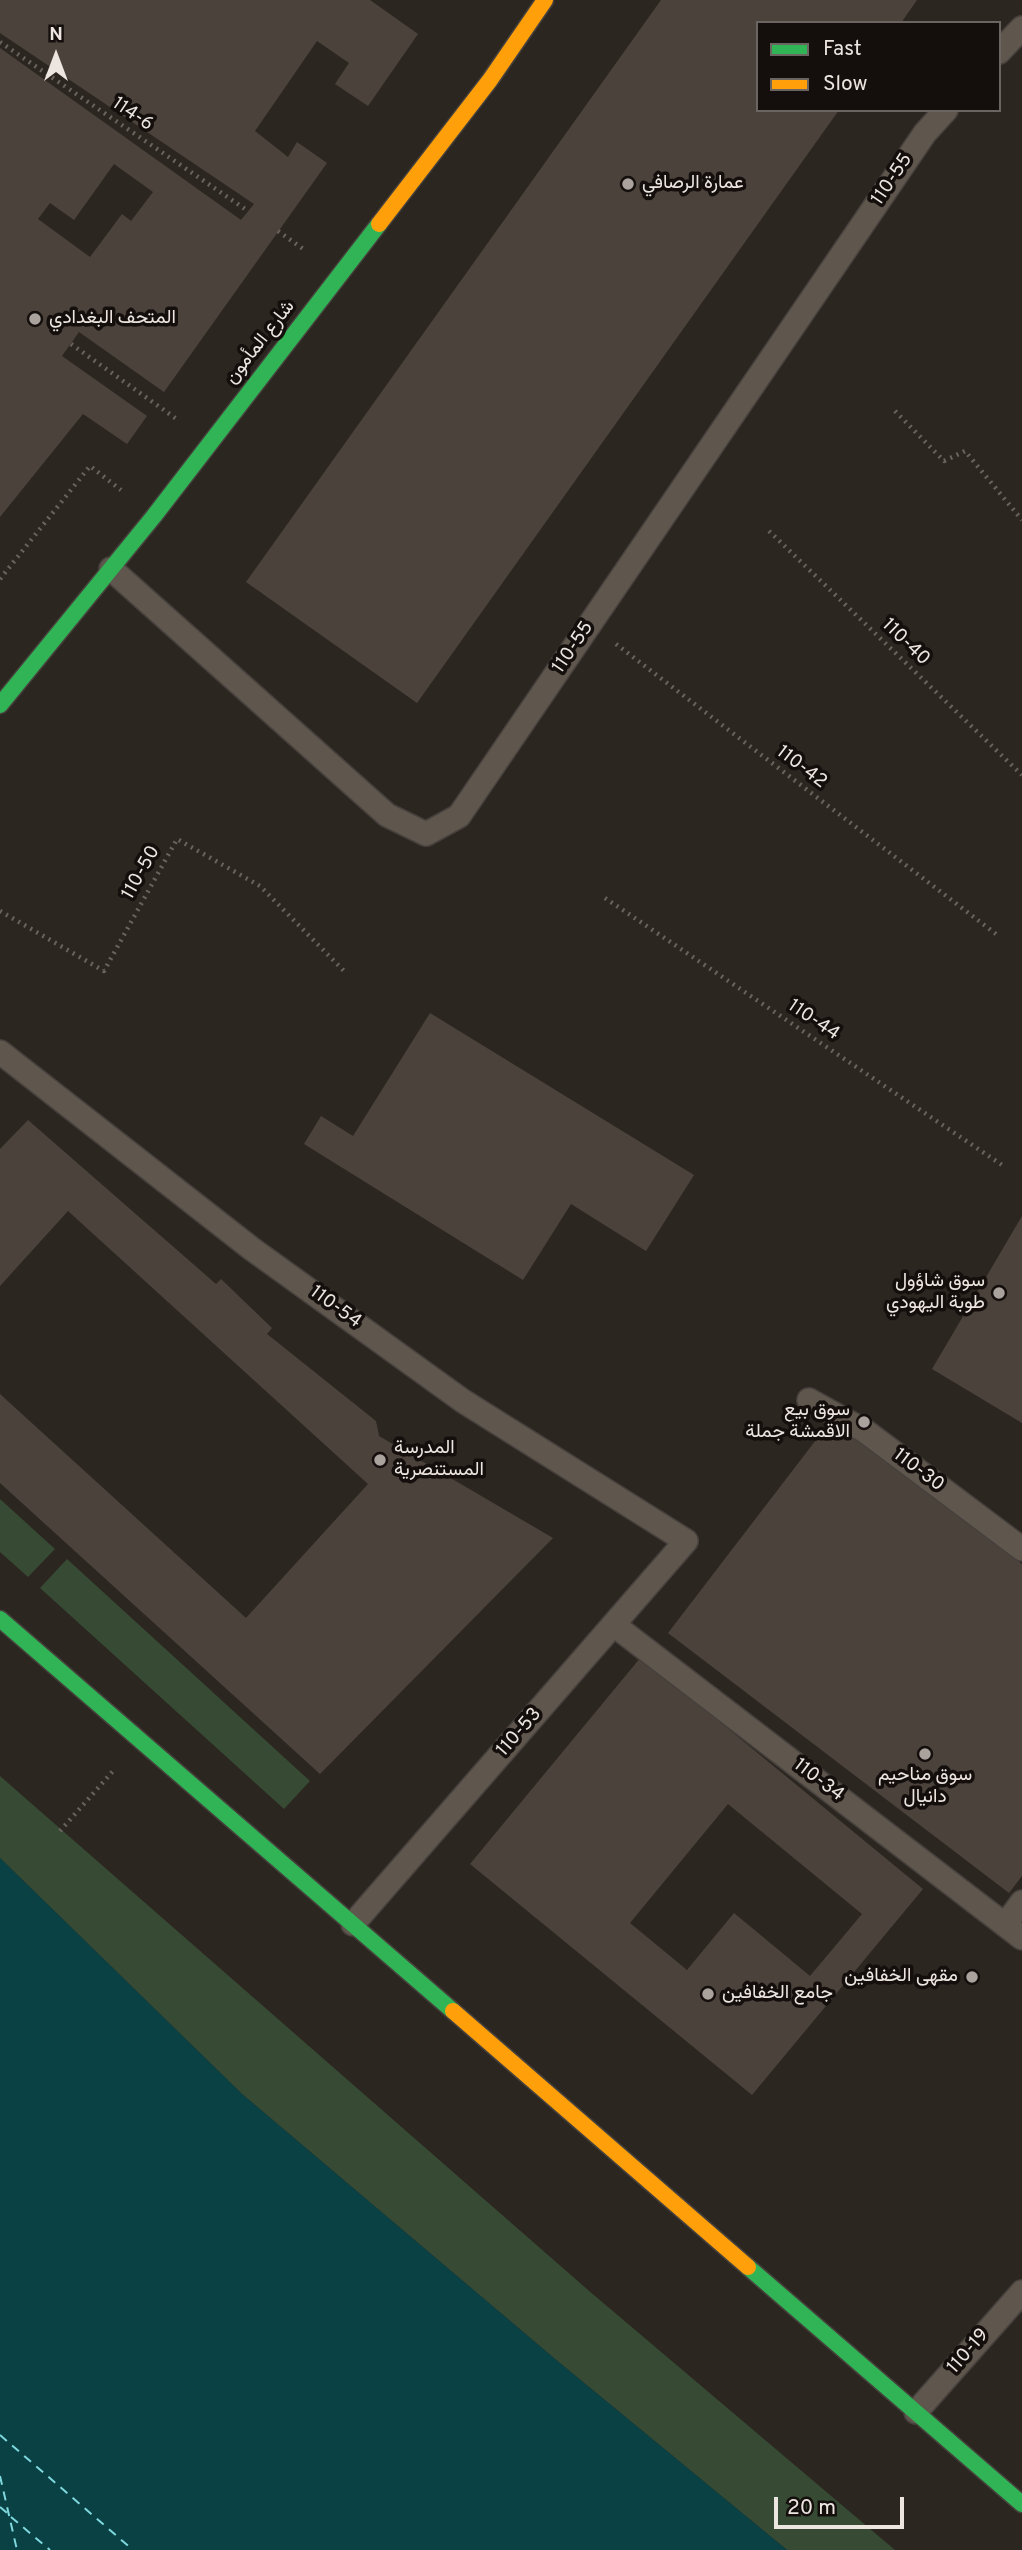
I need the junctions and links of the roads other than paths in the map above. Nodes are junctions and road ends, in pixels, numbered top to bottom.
1 (545, 0) edge
2 (1022, 28) edge
3 (1001, 50) edge
4 (944, 112) edge
5 (111, 569) junction
6 (0, 705) edge
7 (0, 1052) edge
8 (809, 1400) dead end
9 (687, 1541) joint
10 (1022, 1549) edge
11 (0, 1619) edge
12 (614, 1625) junction
13 (1022, 1902) edge
14 (352, 1924) junction
15 (1014, 1931) edge
16 (1022, 2292) edge
17 (916, 2412) junction
18 (1022, 2504) edge

1 - 5 street, شارع المأمون
2 - 3 lane
4 - 5 lane, 110-55
5 - 6 street, شارع المأمون
7 - 9 lane, 110-54
8 - 10 lane, 110-30
9 - 12 lane, 110-53
11 - 14 street
12 - 14 lane, 110-53
12 - 15 lane, 110-34
13 - 15 lane
14 - 17 street
16 - 17 lane, 110-19
17 - 18 street

